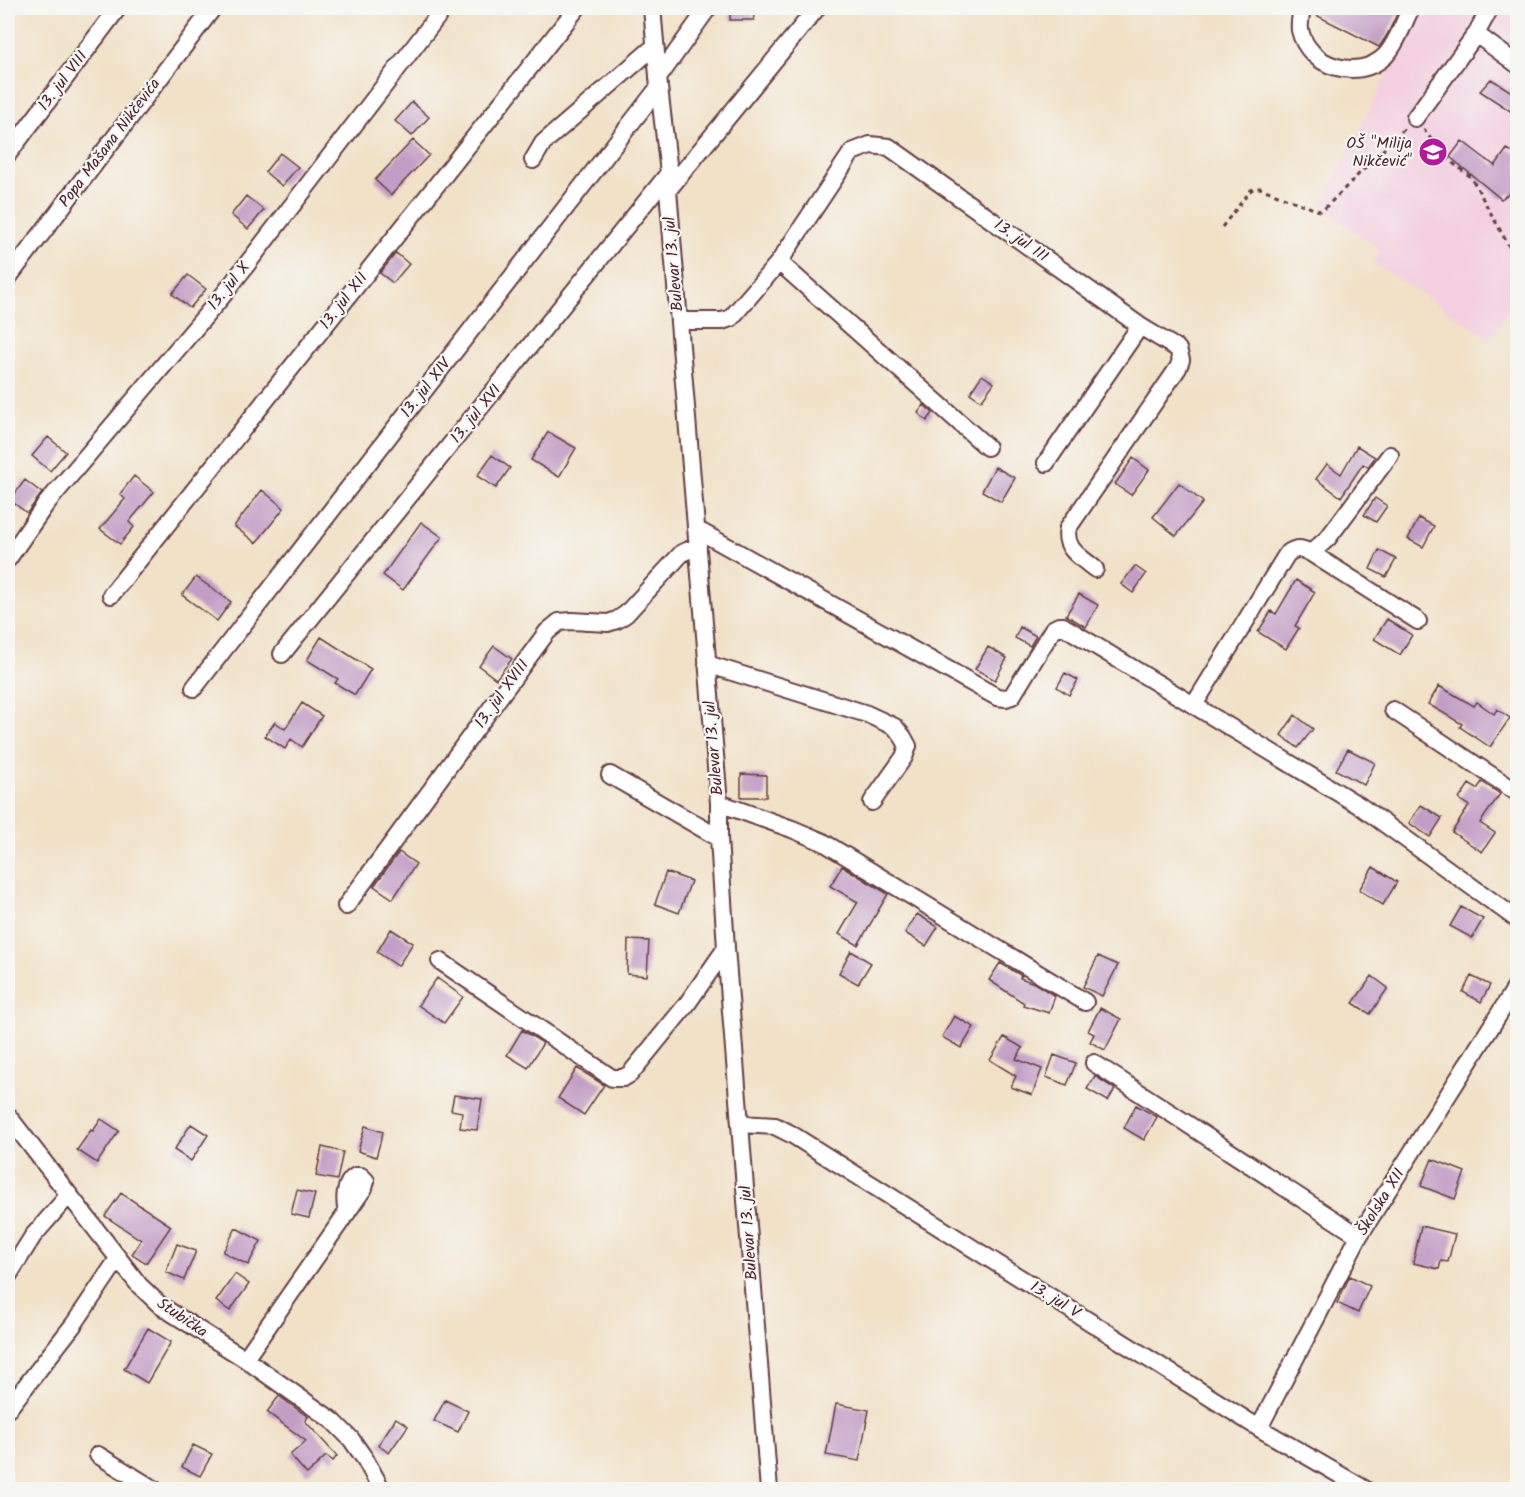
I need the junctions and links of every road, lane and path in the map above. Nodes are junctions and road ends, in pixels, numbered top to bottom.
1 (117, 8) edge
2 (213, 8) edge
3 (444, 8) edge
4 (577, 8) edge
5 (652, 8) edge
6 (708, 8) edge
7 (817, 8) edge
8 (1302, 8) edge
9 (1411, 8) edge
10 (1490, 8) edge
11 (1476, 34) junction
12 (655, 46) junction
13 (1518, 65) edge
14 (658, 82) junction
15 (1415, 118) junction
16 (8, 154) edge
17 (533, 160) dead end
18 (669, 173) junction
19 (668, 190) junction
20 (1222, 227) dead end
21 (779, 262) junction
22 (1518, 269) edge
23 (8, 279) edge
24 (679, 321) junction
25 (1140, 326) junction
26 (987, 447) dead end
27 (1390, 455) dead end
28 (1046, 463) dead end
29 (696, 529) junction
30 (698, 546) junction
31 (1311, 553) junction
32 (8, 559) edge
33 (1095, 569) dead end
34 (111, 595) dead end
35 (1418, 621) dead end
36 (282, 654) dead end
37 (707, 664) junction
38 (194, 688) dead end
39 (1194, 705) junction
40 (1393, 710) dead end
41 (610, 776) dead end
42 (1518, 793) edge
43 (872, 802) dead end
44 (719, 803) junction
45 (719, 838) junction
46 (346, 906) dead end
47 (1518, 920) edge
48 (726, 948) junction
49 (440, 961) dead end
50 (1518, 984) edge
51 (1085, 1002) dead end
52 (1094, 1063) dead end
53 (8, 1116) edge
54 (741, 1124) junction
55 (68, 1196) junction
56 (347, 1213) dead end
57 (1359, 1236) junction
58 (118, 1259) junction
59 (8, 1276) edge
60 (245, 1359) junction
61 (8, 1409) edge
62 (1259, 1428) junction
63 (98, 1455) dead end
64 (155, 1490) edge
65 (381, 1490) edge
66 (769, 1490) edge
67 (1366, 1490) edge

1 - 16 street, 13. jul VIII
2 - 23 street, Popa Mašana Nikčevića
3 - 32 street, 13. jul X
4 - 34 street, 13. jul XII
5 - 12 street, Bulevar 13. jul
6 - 14 street, 13. jul XIV
7 - 19 street
8 - 9 street
10 - 11 street
11 - 13 street
11 - 15 street
12 - 14 street, Bulevar 13. jul
12 - 17 street
14 - 18 street, Bulevar 13. jul
14 - 38 street, 13. jul XIV
15 - 20 path
15 - 22 path
18 - 19 street, Bulevar 13. jul
18 - 36 street, 13. jul XVI
19 - 24 street, Bulevar 13. jul
21 - 24 street, 13. jul III
21 - 25 street, 13. jul III
21 - 26 street
24 - 29 street, Bulevar 13. jul
25 - 28 street
25 - 33 street, 13. jul III
27 - 31 street
29 - 30 street, Bulevar 13. jul
29 - 39 street
30 - 37 street, Bulevar 13. jul
30 - 46 street, 13. jul XVIII
31 - 35 street
31 - 39 street
37 - 43 street
37 - 44 street, Bulevar 13. jul
39 - 47 street
40 - 42 street
41 - 45 street
44 - 45 street, Bulevar 13. jul
44 - 51 street
45 - 48 street, Bulevar 13. jul
48 - 49 street
48 - 54 street, Bulevar 13. jul
50 - 57 street, Školska XII
52 - 57 street
53 - 55 street, Stubička
54 - 62 street, 13. jul V
54 - 66 street, Bulevar 13. jul
55 - 58 street, Stubička
55 - 59 street
56 - 60 street
57 - 62 street, Školska XII
58 - 60 street, Stubička
58 - 61 street
60 - 65 street, Stubička
62 - 67 street, 13. jul V
63 - 64 street

